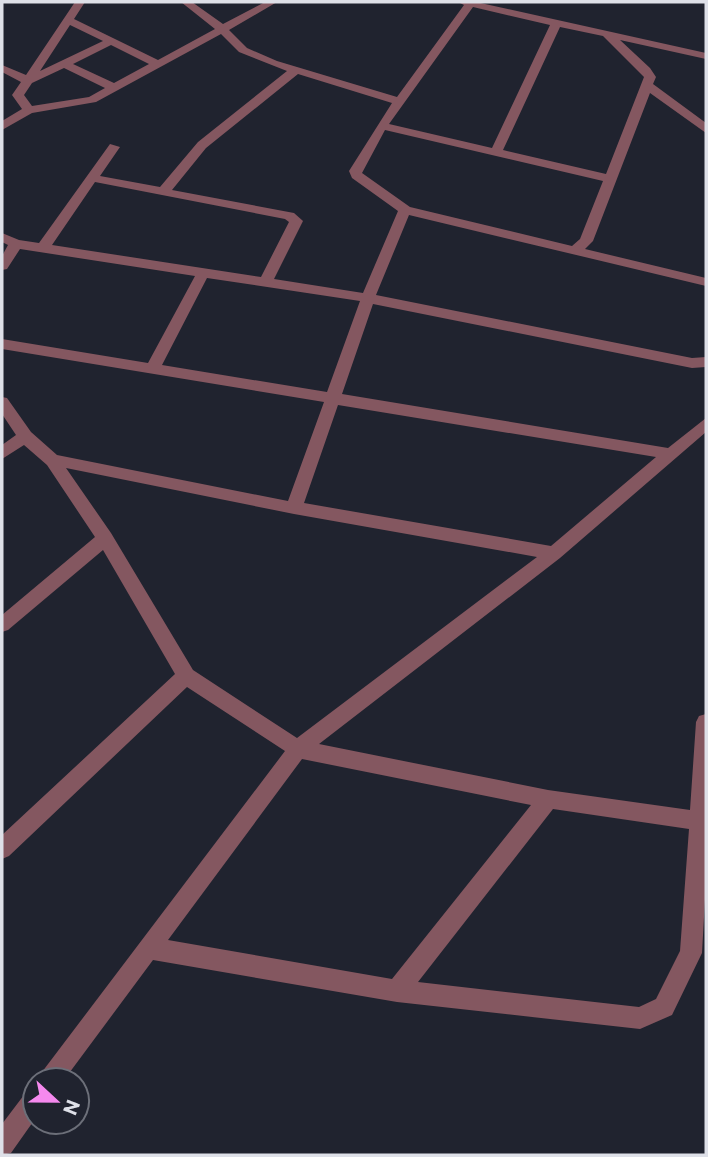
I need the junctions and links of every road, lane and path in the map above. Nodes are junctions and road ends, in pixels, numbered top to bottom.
1 (80, 2) edge
2 (186, 2) edge
3 (272, 2) edge
4 (530, 2) edge
5 (467, 3) edge
6 (543, 19) junction
7 (68, 20) junction
8 (557, 22) junction
9 (222, 29) junction
10 (606, 33) junction
11 (112, 41) junction
12 (706, 56) edge
13 (64, 64) junction
14 (158, 64) junction
15 (2, 68) edge
16 (297, 69) junction
17 (27, 81) junction
18 (647, 85) junction
19 (114, 88) junction
20 (400, 102) junction
21 (29, 110) junction
22 (2, 126) edge
23 (382, 126) junction
24 (706, 129) edge
25 (114, 147) dead end
26 (496, 152) junction
27 (92, 178) junction
28 (612, 179) junction
29 (164, 191) junction
30 (405, 209) junction
31 (2, 237) edge
32 (16, 244) junction
33 (43, 248) junction
34 (575, 250) junction
35 (2, 266) edge
36 (204, 273) junction
37 (266, 282) junction
38 (706, 282) edge
39 (368, 298) junction
40 (2, 344) edge
41 (706, 362) edge
42 (152, 369) junction
43 (333, 398) junction
44 (2, 402) edge
45 (706, 424) edge
46 (25, 436) junction
47 (2, 453) edge
48 (671, 454) junction
49 (53, 461) junction
50 (294, 508) junction
51 (105, 538) junction
52 (554, 553) junction
53 (2, 625) edge
54 (186, 676) junction
55 (706, 722) edge
56 (298, 749) junction
57 (548, 799) junction
58 (700, 821) junction
59 (2, 849) edge
60 (149, 948) junction
61 (397, 991) junction
62 (60, 1066) edge
63 (21, 1118) edge
64 (2, 1144) edge

1 - 7 street
2 - 9 street
3 - 9 street
4 - 6 street
5 - 6 street
5 - 20 street
6 - 8 street
7 - 11 street
7 - 17 street
8 - 10 street
8 - 26 street
9 - 14 street
9 - 16 street
10 - 12 street
10 - 18 street
11 - 13 street
11 - 14 street
13 - 17 street
13 - 19 street
14 - 19 street
15 - 17 street
16 - 20 street
16 - 29 street
17 - 21 street
18 - 24 street
18 - 28 street
19 - 21 street
20 - 23 street
21 - 22 street
23 - 26 street
23 - 30 street
25 - 27 street
26 - 28 street
27 - 29 street
27 - 33 street
28 - 34 street
29 - 37 street
30 - 34 street
30 - 39 street
31 - 32 street
32 - 33 street
32 - 35 street
33 - 36 street
34 - 38 street
36 - 37 street
36 - 42 street
37 - 39 street
39 - 41 street
39 - 43 street
40 - 42 street
42 - 43 street
43 - 48 street
43 - 50 street
44 - 46 street
45 - 48 street
46 - 47 street
46 - 49 street
48 - 52 street
49 - 50 street
49 - 51 street
50 - 52 street
51 - 53 street
51 - 54 street
52 - 56 street
54 - 56 street
54 - 59 street
55 - 58 street
56 - 57 street
56 - 60 street
57 - 58 street
57 - 61 street
58 - 61 street
60 - 61 street
60 - 62 street
63 - 64 street

